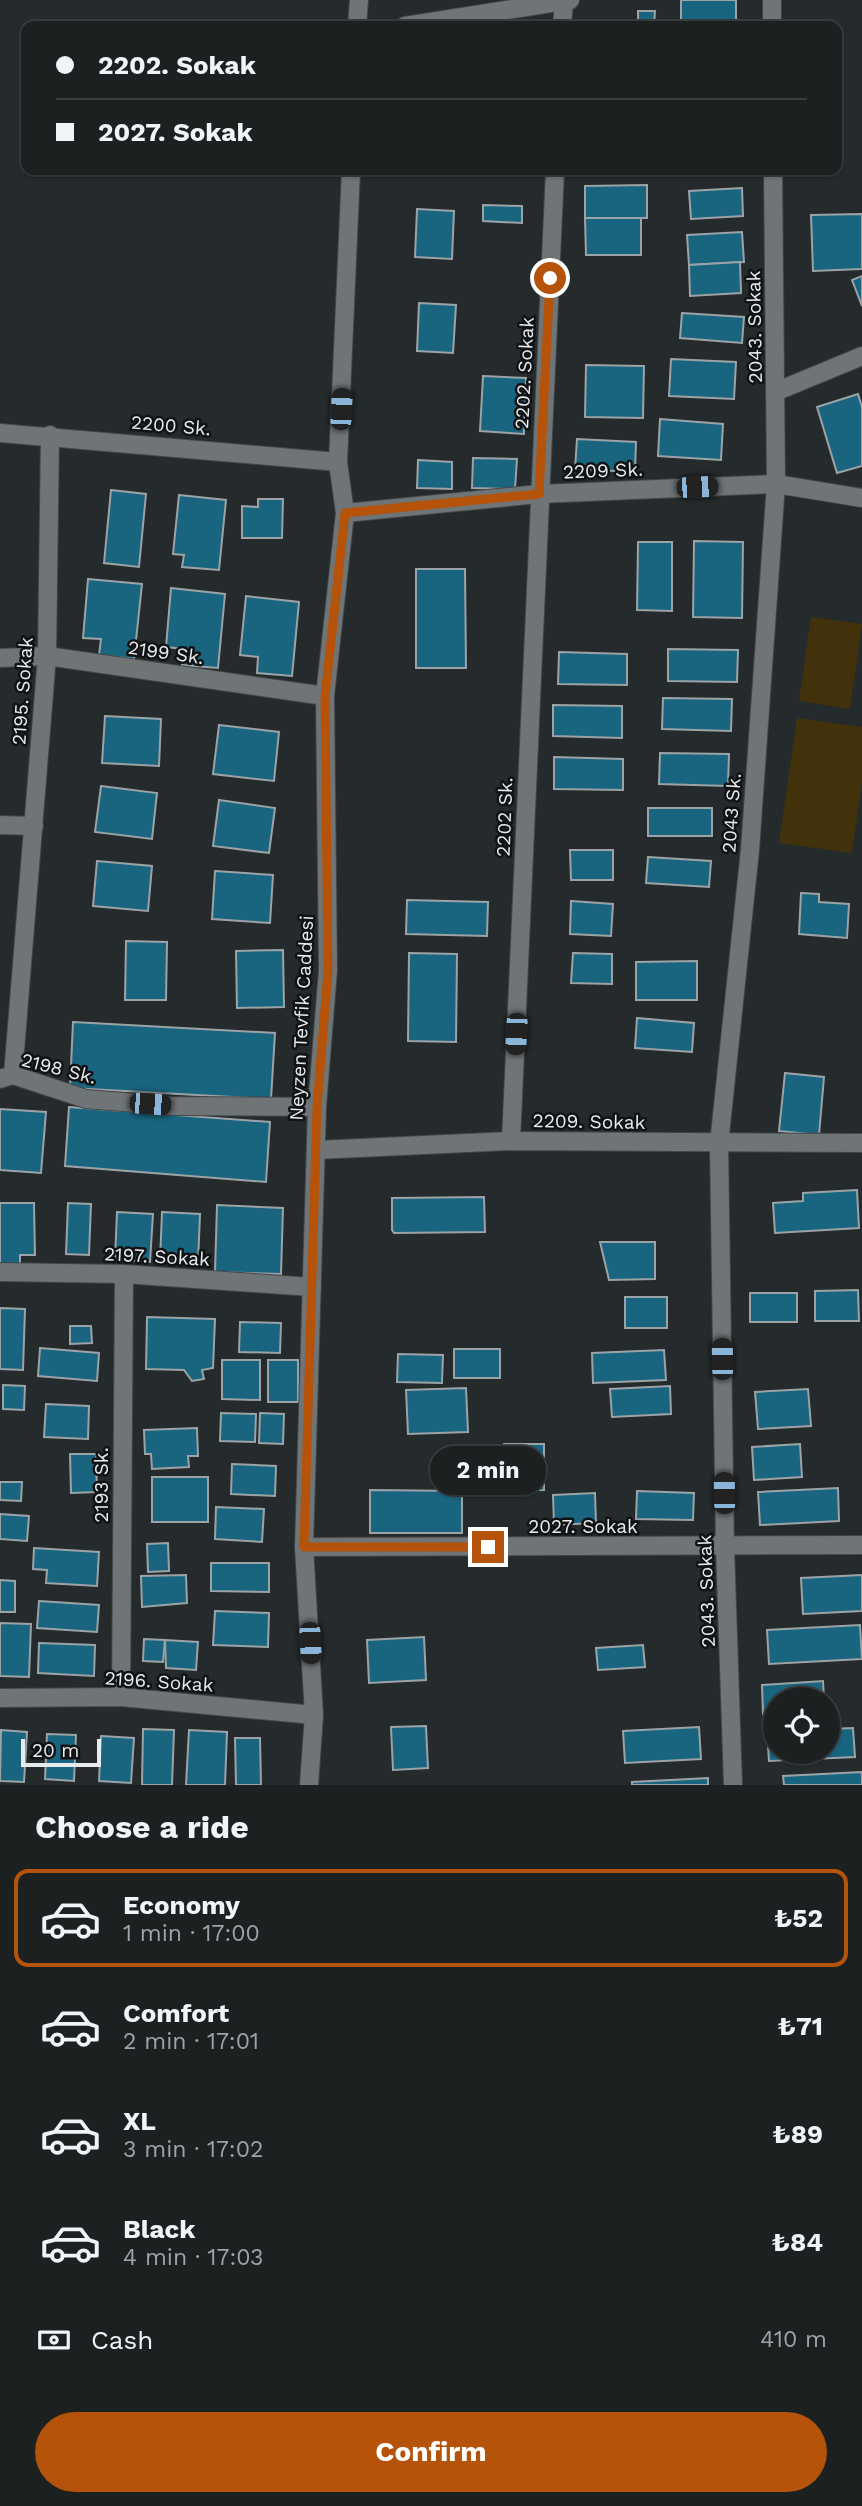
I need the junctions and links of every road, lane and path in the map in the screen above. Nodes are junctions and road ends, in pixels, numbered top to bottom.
1 (359, 0) edge
2 (772, 0) edge
3 (567, 1) edge
4 (357, 21) edge
5 (437, 21) edge
6 (563, 21) edge
7 (772, 21) edge
8 (351, 175) edge
9 (555, 175) edge
10 (773, 175) edge
11 (862, 356) edge
12 (775, 392) junction
13 (0, 433) edge
14 (50, 436) junction
15 (338, 462) junction
16 (776, 484) junction
17 (539, 494) junction
18 (862, 498) edge
19 (345, 513) junction
20 (47, 656) junction
21 (0, 658) edge
22 (325, 696) junction
23 (0, 825) edge
24 (34, 826) junction
25 (7, 1077) edge
26 (317, 1107) junction
27 (511, 1142) junction
28 (862, 1143) edge
29 (719, 1144) junction
30 (316, 1150) junction
31 (0, 1272) edge
32 (124, 1275) junction
33 (312, 1287) junction
34 (862, 1545) edge
35 (304, 1547) junction
36 (725, 1547) junction
37 (121, 1696) junction
38 (0, 1698) edge
39 (314, 1715) junction
40 (309, 1785) edge
41 (733, 1785) edge

1 - 4 street
2 - 7 street
3 - 5 street
3 - 6 street
8 - 15 street, Neyzen Tevfik Caddesi
9 - 17 street, 2202. Sokak
10 - 12 street, 2043. Sokak
11 - 12 street
12 - 16 street, 2043. Sokak
13 - 14 street, 2200 Sk.
14 - 15 street, 2200 Sk.
14 - 20 street, 2195. Sokak
15 - 19 street, Neyzen Tevfik Caddesi
16 - 17 street, 2209 Sk.
16 - 18 street, 2209 Sk.
16 - 29 street, 2043 Sk.
17 - 19 street, 2209 Sk.
17 - 27 street, 2202 Sk.
19 - 22 street, Neyzen Tevfik Caddesi
20 - 21 street, 2199 Sk.
20 - 22 street, 2199 Sk.
20 - 24 street, 2195. Sokak
22 - 26 street, Neyzen Tevfik Caddesi
23 - 24 street
24 - 25 street, 2195. Sokak
25 - 26 street, 2198 Sk.
26 - 30 street, Neyzen Tevfik Caddesi
27 - 29 street, 2209. Sokak
27 - 30 street, 2209. Sokak
28 - 29 street, 2209. Sokak
29 - 36 street, 2043. Sokak
30 - 33 street, Neyzen Tevfik Caddesi
31 - 32 street, 2197. Sokak
32 - 33 street, 2197. Sokak
32 - 37 street, 2193 Sk.
33 - 35 street, Neyzen Tevfik Caddesi
34 - 36 street, 2027. Sokak
35 - 36 street, 2027. Sokak
35 - 39 street, Neyzen Tevfik Caddesi
36 - 41 street, 2043. Sokak
37 - 38 street, 2196. Sokak
37 - 39 street, 2196. Sokak
39 - 40 street, Neyzen Tevfik Caddesi

